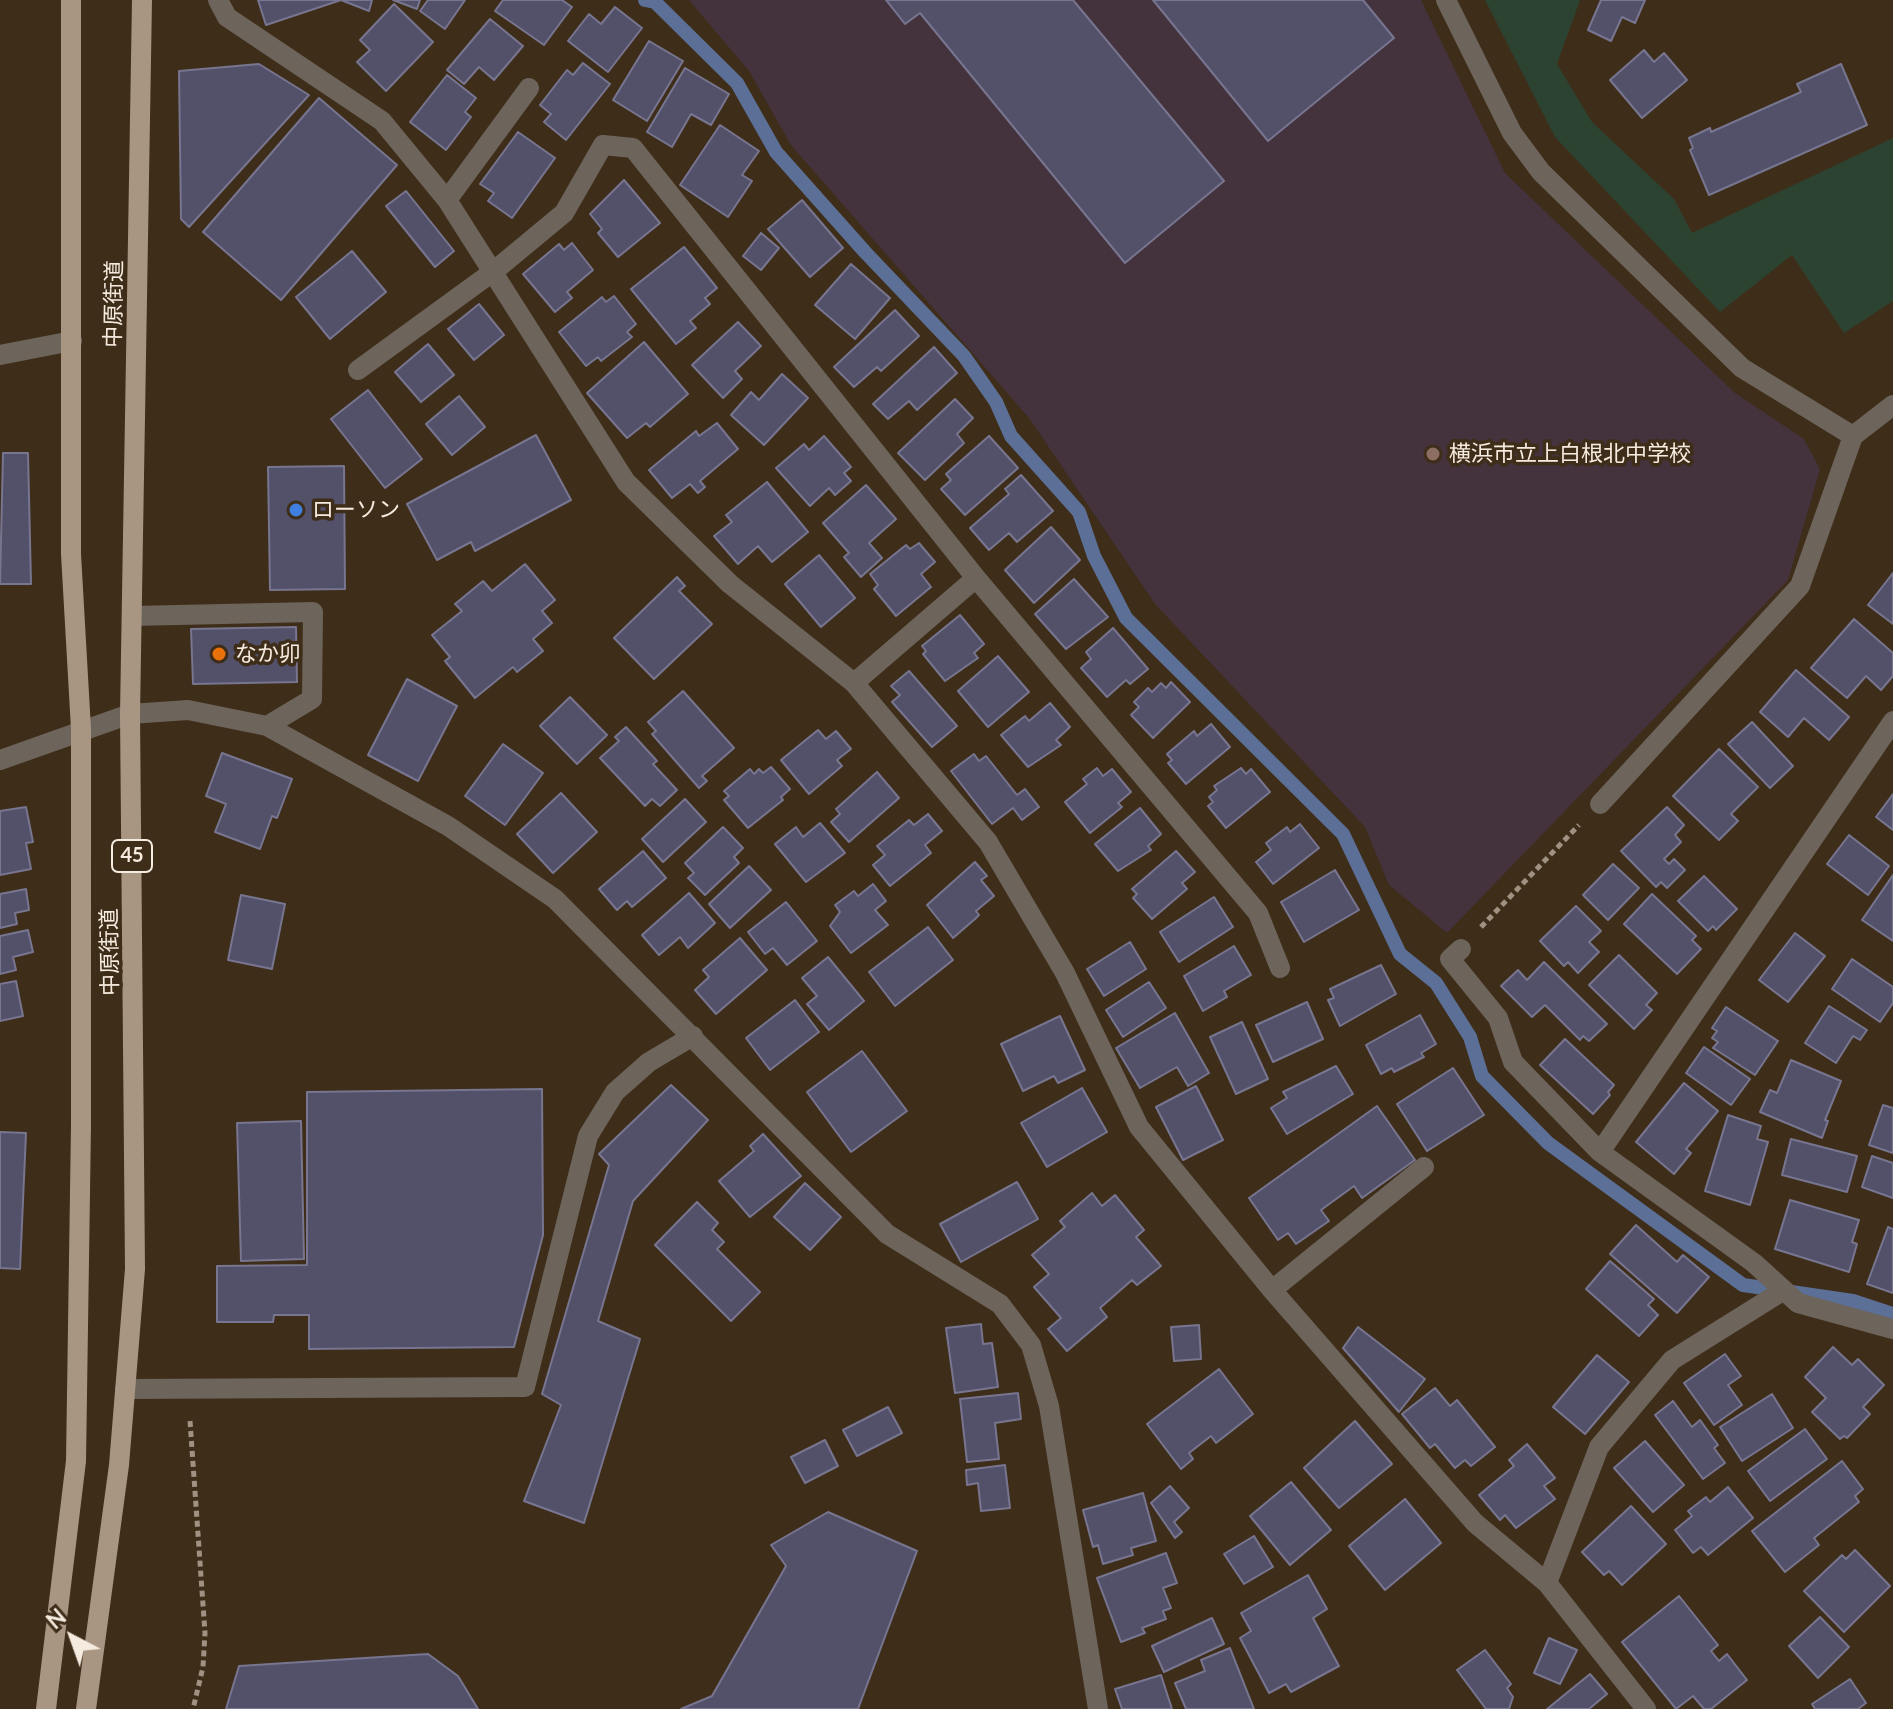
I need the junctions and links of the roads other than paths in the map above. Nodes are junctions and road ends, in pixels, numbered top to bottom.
1 (71, 0) edge
2 (142, 0) edge
3 (218, 0) edge
4 (1446, 0) edge
5 (529, 88) dead end
6 (447, 200) junction
7 (494, 271) junction
8 (72, 341) junction
9 (0, 355) edge
10 (358, 370) dead end
11 (1893, 405) edge
12 (1853, 436) junction
13 (976, 578) junction
14 (132, 616) junction
15 (854, 683) junction
16 (130, 714) junction
17 (1893, 721) edge
18 (267, 726) junction
19 (81, 729) junction
20 (0, 760) edge
21 (1600, 804) road end
22 (1461, 949) road end
23 (1280, 968) dead end
24 (693, 1036) junction
25 (1600, 1152) junction
26 (1424, 1167) dead end
27 (1272, 1290) junction
28 (1784, 1290) junction
29 (1893, 1329) edge
30 (125, 1389) junction
31 (1547, 1583) junction
32 (46, 1709) edge
33 (86, 1709) edge
34 (1098, 1709) edge
35 (1646, 1709) edge

1 - 8 main road, 中原街道 / 45
2 - 14 main road, 中原街道 / 45
3 - 6 street
4 - 12 street
5 - 6 street
6 - 7 street
7 - 10 street
7 - 13 street
7 - 15 street
8 - 9 street
8 - 19 main road, 中原街道 / 45
11 - 12 street
12 - 21 street
13 - 15 street
13 - 23 street
14 - 16 main road, 中原街道 / 45
14 - 18 street
15 - 27 street
16 - 18 street
16 - 19 street
16 - 30 main road, 中原街道 / 45
17 - 25 street
18 - 24 street
19 - 20 street
19 - 32 main road, 中原街道 / 45
22 - 25 street
24 - 30 street
24 - 34 street
25 - 28 street
26 - 27 street
27 - 31 street
28 - 29 street
28 - 31 street
30 - 33 main road, 中原街道 / 45
31 - 35 street

